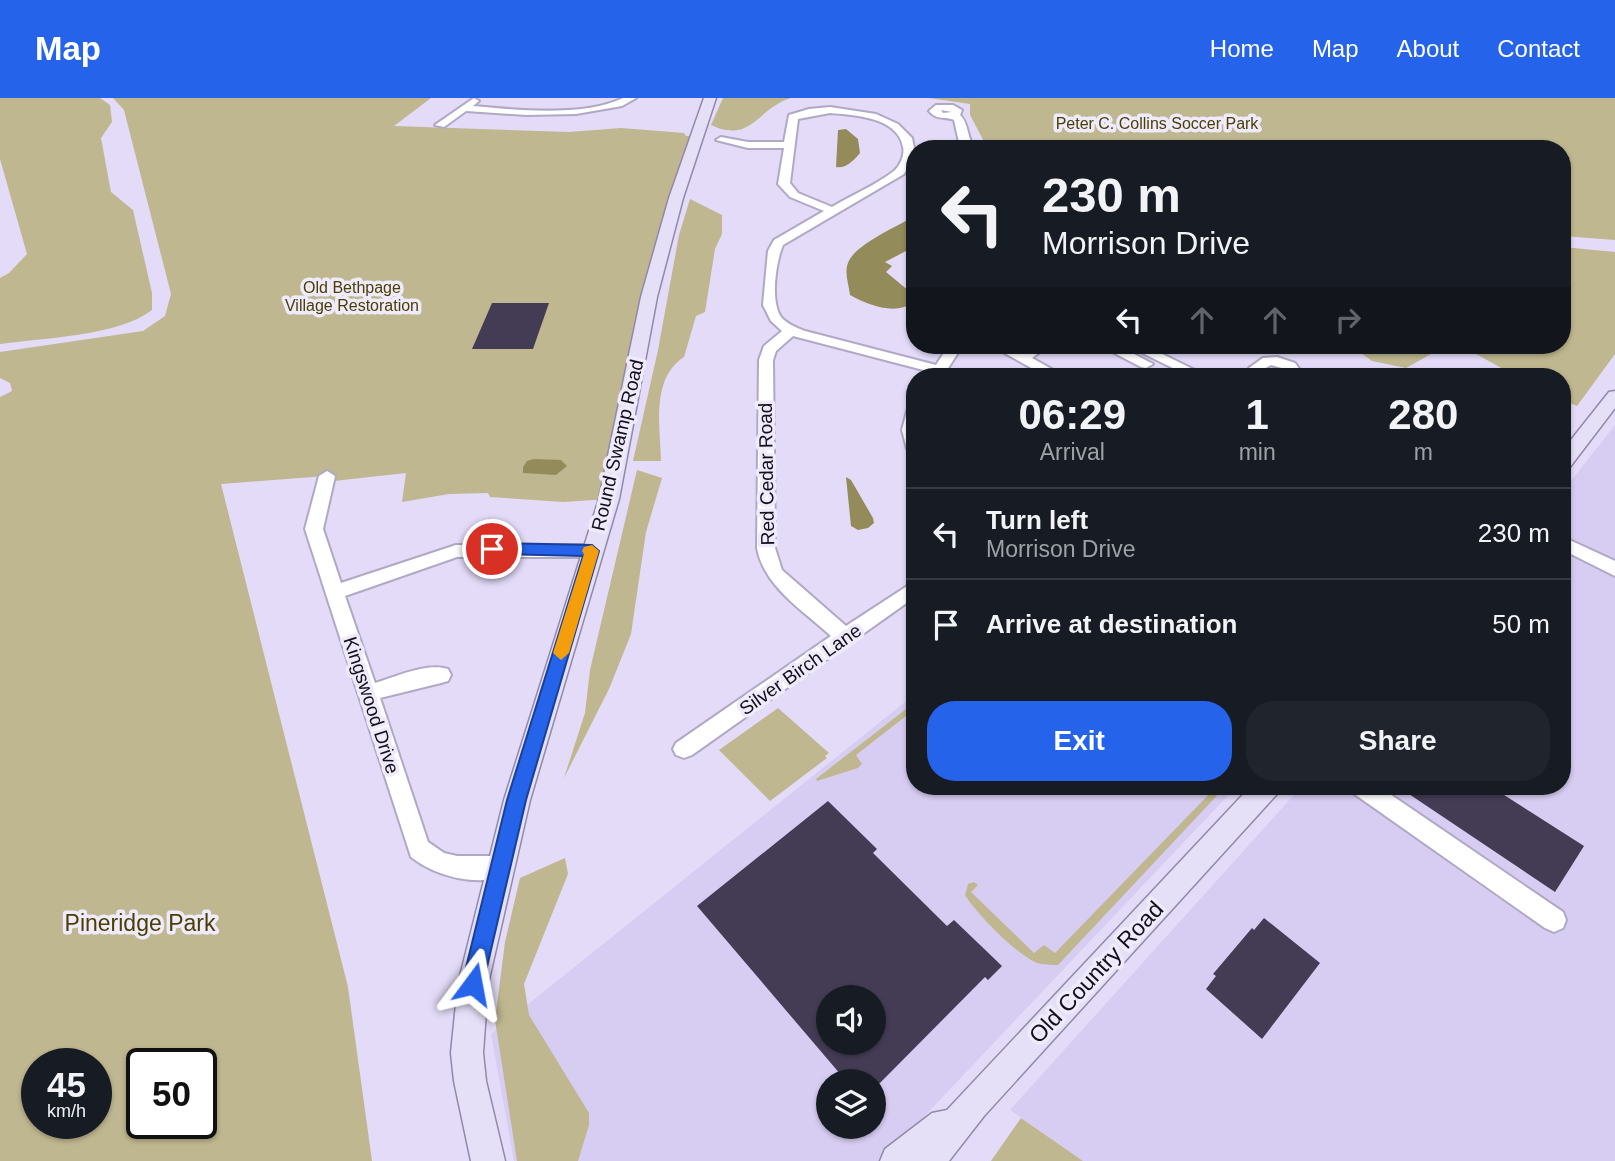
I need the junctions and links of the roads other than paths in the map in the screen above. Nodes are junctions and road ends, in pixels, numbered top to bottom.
1 (478, 98) edge
2 (631, 98) edge
3 (710, 98) edge
4 (464, 108) junction
5 (953, 115) dead end
6 (440, 125) dead end
7 (721, 140) dead end
8 (909, 140) edge
9 (964, 140) edge
10 (788, 145) junction
11 (906, 163) edge
12 (833, 211) junction
13 (790, 331) junction
14 (1014, 354) edge
15 (1028, 354) edge
16 (1125, 354) edge
17 (1152, 354) edge
18 (1272, 354) edge
19 (1022, 358) junction
20 (1276, 361) junction
21 (920, 368) edge
22 (1041, 368) edge
23 (1154, 368) edge
24 (1183, 368) edge
25 (1258, 368) edge
26 (1292, 368) edge
27 (1615, 396) edge
28 (1571, 453) edge
29 (327, 476) dead end
30 (1571, 547) edge
31 (592, 551) junction
32 (1615, 569) edge
33 (335, 592) junction
34 (906, 594) edge
35 (845, 637) junction
36 (441, 675) dead end
37 (368, 694) junction
38 (684, 749) dead end
39 (1260, 795) edge
40 (1374, 795) edge
41 (501, 867) junction
42 (1555, 920) dead end
43 (972, 1104) junction
44 (488, 1161) edge
45 (897, 1161) edge
46 (928, 1161) edge

1 - 4 street
2 - 4 street
3 - 31 main road, Round Swamp Road
4 - 6 street
5 - 9 street
7 - 10 street
8 - 10 street
10 - 12 street
11 - 12 street
12 - 13 street
13 - 21 street
13 - 35 street, Red Cedar Road
14 - 19 street
15 - 19 street
16 - 23 street
17 - 24 street
18 - 20 street
19 - 22 street
20 - 25 street
20 - 26 street
27 - 28 main road
29 - 33 street, Kingswood Drive
30 - 32 street
31 - 33 street
31 - 41 main road, Round Swamp Road
33 - 37 street, Kingswood Drive
34 - 35 street, Silver Birch Lane
35 - 38 street, Silver Birch Lane
36 - 37 street
37 - 41 street, Kingswood Drive
39 - 43 main road, Old Country Road
40 - 42 street
41 - 44 main road, Round Swamp Road
43 - 45 main road
43 - 46 main road, Old Country Road

